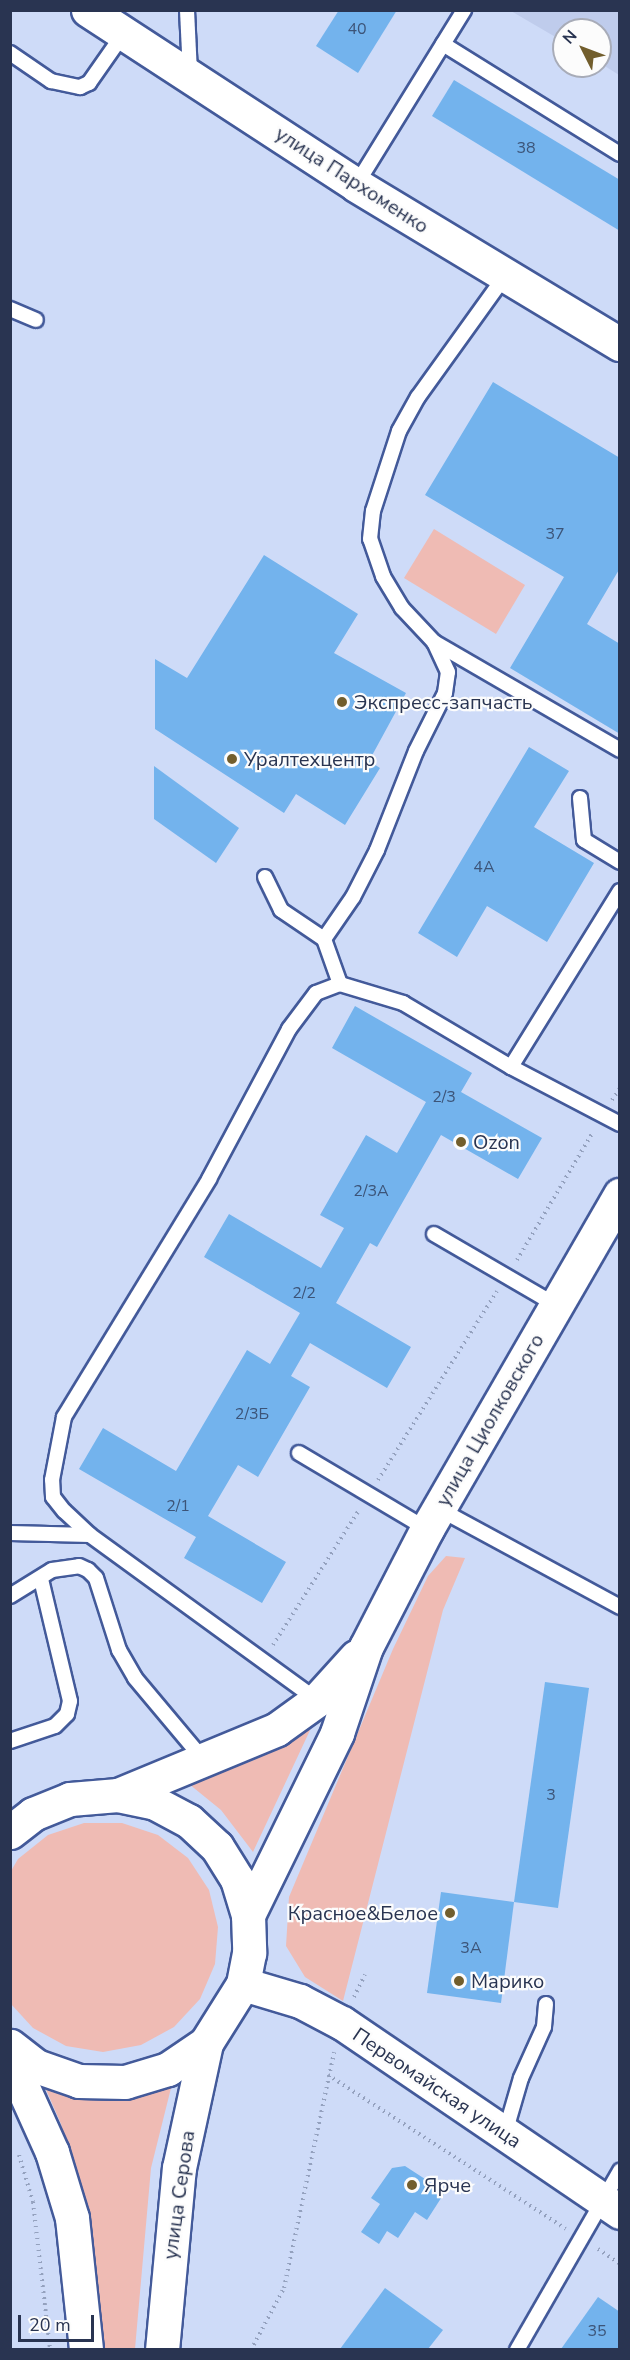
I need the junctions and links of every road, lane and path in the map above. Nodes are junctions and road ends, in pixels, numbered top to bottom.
1 (88, 10) edge
2 (187, 10) edge
3 (464, 10) edge
4 (124, 33) junction
5 (443, 44) junction
6 (10, 53) edge
7 (191, 75) junction
8 (620, 154) edge
9 (356, 185) junction
10 (505, 276) junction
11 (10, 309) edge
12 (36, 320) dead end
13 (620, 344) edge
14 (434, 642) junction
15 (620, 750) edge
16 (580, 798) dead end
17 (620, 862) edge
18 (265, 878) dead end
19 (620, 891) edge
20 (324, 939) junction
21 (340, 984) junction
22 (512, 1067) junction
23 (620, 1088) edge
24 (603, 1115) junction
25 (620, 1125) edge
26 (620, 1195) edge
27 (434, 1234) dead end
28 (507, 1276) junction
29 (556, 1305) junction
30 (299, 1453) dead end
31 (369, 1495) junction
32 (433, 1519) junction
33 (10, 1533) edge
34 (90, 1535) junction
35 (41, 1579) junction
36 (10, 1596) edge
37 (620, 1607) edge
38 (366, 1647) junction
39 (262, 1661) junction
40 (317, 1700) junction
41 (10, 1741) edge
42 (203, 1759) junction
43 (118, 1795) junction
44 (70, 1799) junction
45 (10, 1803) edge
46 (10, 1832) edge
47 (248, 1915) junction
48 (365, 1974) dead end
49 (243, 1984) junction
50 (546, 2004) dead end
51 (342, 2023) junction
52 (206, 2043) junction
53 (10, 2046) edge
54 (10, 2060) edge
55 (328, 2075) junction
56 (505, 2135) junction
57 (17, 2148) dead end
58 (620, 2171) edge
59 (612, 2207) edge
60 (582, 2239) junction
61 (620, 2264) edge
62 (521, 2347) edge
63 (50, 2349) edge
64 (86, 2349) edge
65 (162, 2349) edge
66 (251, 2349) edge

1 - 4 main road, улица Пархоменко
2 - 7 lane
3 - 5 lane
4 - 6 lane
4 - 7 main road, улица Пархоменко
5 - 8 lane
5 - 9 lane
7 - 9 main road, улица Пархоменко
9 - 10 main road, улица Пархоменко
10 - 13 main road, улица Пархоменко
10 - 14 lane
11 - 12 lane
14 - 15 lane
14 - 20 lane
16 - 17 lane
18 - 20 lane
19 - 22 lane
20 - 21 lane
21 - 22 lane
21 - 34 lane
22 - 24 lane
23 - 24 path
24 - 25 lane
24 - 28 path
26 - 29 main road, улица Циолковского
27 - 28 lane
28 - 29 lane
28 - 31 path
29 - 32 main road, улица Циолковского
30 - 31 lane
31 - 32 lane
31 - 39 path
32 - 37 lane
32 - 38 main road, улица Циолковского
33 - 34 lane
34 - 39 lane
35 - 36 lane
35 - 41 lane
35 - 42 lane
38 - 40 main road, улица Циолковского
38 - 47 main road, улица Циолковского
39 - 40 lane
40 - 42 main road, улица Циолковского
42 - 43 main road, улица Циолковского
43 - 44 main road
43 - 47 main road
44 - 45 main road
44 - 46 main road
47 - 49 main road
48 - 51 path
49 - 51 main road, Первомайская улица
49 - 52 main road
50 - 56 lane
51 - 55 path
51 - 56 main road, Первомайская улица
52 - 53 main road
52 - 65 main road, улица Серова
54 - 64 main road
55 - 60 path
55 - 66 path
56 - 59 main road, Первомайская улица
57 - 63 path
58 - 59 lane
59 - 60 lane
60 - 61 path
60 - 62 lane

